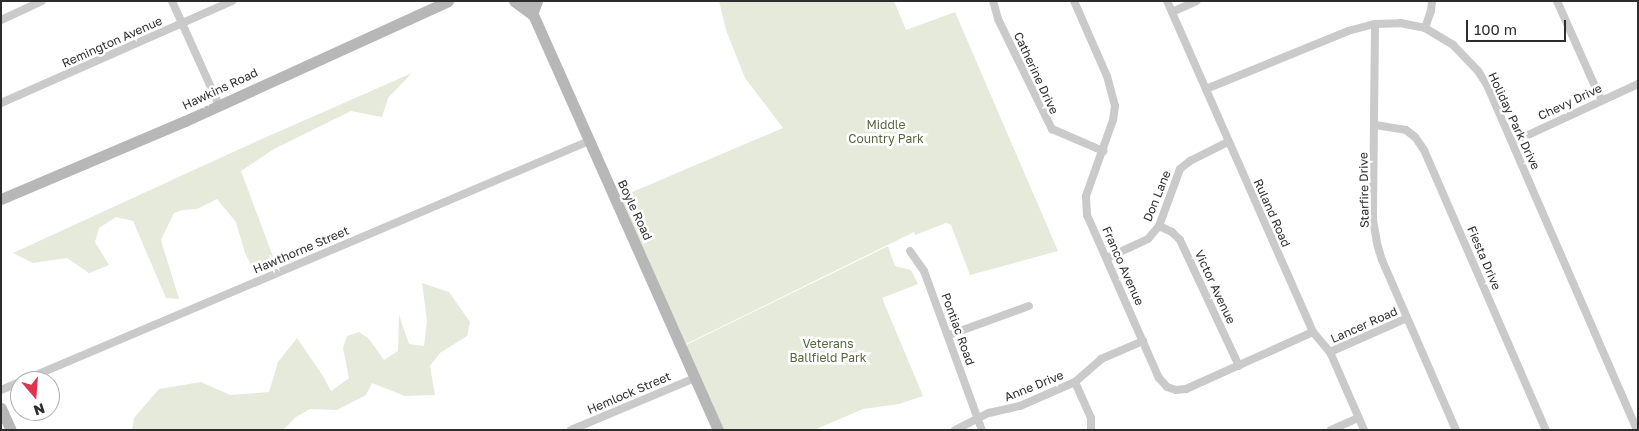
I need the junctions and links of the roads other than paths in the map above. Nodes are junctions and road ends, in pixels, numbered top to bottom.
1 (42, 1) edge
2 (172, 1) edge
3 (232, 1) edge
4 (448, 1) edge
5 (514, 1) edge
6 (527, 1) edge
7 (537, 1) edge
8 (993, 1) edge
9 (1074, 1) edge
10 (1167, 1) edge
11 (1197, 1) edge
12 (1432, 1) edge
13 (1557, 1) edge
14 (1172, 12) junction
15 (532, 14) junction
16 (1, 20) edge
17 (182, 23) junction
18 (1375, 24) junction
19 (1425, 28) junction
20 (1638, 84) edge
21 (1206, 89) junction
22 (1601, 100) junction
23 (1, 103) edge
24 (219, 106) junction
25 (1374, 125) junction
26 (589, 140) junction
27 (1228, 142) junction
28 (1512, 142) junction
29 (1103, 150) junction
30 (1, 199) edge
31 (1159, 226) junction
32 (910, 251) dead end
33 (1107, 258) junction
34 (1029, 306) dead end
35 (1407, 318) junction
36 (1314, 332) junction
37 (949, 335) junction
38 (1143, 341) junction
39 (1330, 352) junction
40 (1239, 366) junction
41 (47, 371) edge
42 (695, 378) junction
43 (1075, 382) junction
44 (1, 408) edge
45 (1358, 418) junction
46 (978, 419) junction
47 (11, 430) edge
48 (571, 430) edge
49 (718, 430) edge
50 (955, 430) edge
51 (982, 430) edge
52 (1091, 430) edge
53 (1331, 430) edge
54 (1364, 430) edge
55 (1456, 430) edge
56 (1546, 430) edge
57 (1637, 430) edge

1 - 16 street
2 - 17 street
3 - 17 street, Remington Avenue
4 - 24 street, Hawkins Road
5 - 15 street
6 - 15 street, Boyle Road
7 - 15 street
8 - 29 street, Catherine Drive
9 - 29 street, Franco Avenue
10 - 14 street, Ruland Road
11 - 14 street
12 - 19 street
13 - 22 street
14 - 21 street, Ruland Road
15 - 26 street, Boyle Road
17 - 23 street, Remington Avenue
17 - 24 street
18 - 19 street, Holiday Park Drive
18 - 21 street, Holiday Park Drive
18 - 25 street, Starfire Drive
19 - 28 street, Holiday Park Drive
20 - 22 street, Chevy Drive
21 - 27 street, Ruland Road
22 - 28 street, Chevy Drive
24 - 30 street, Hawkins Road
25 - 35 street, Starfire Drive
25 - 56 street, Fiesta Drive
26 - 41 street, Hawthorne Street
26 - 42 street, Boyle Road
27 - 31 street, Don Lane
27 - 36 street, Ruland Road
28 - 57 street, Holiday Park Drive
29 - 33 street, Franco Avenue
31 - 33 street, Don Lane
31 - 40 street, Victor Avenue
32 - 37 street, Pontiac Road
33 - 38 street, Franco Avenue
34 - 37 street
35 - 39 street, Lancer Road
35 - 55 street, Starfire Drive
36 - 39 street, Ruland Road
36 - 40 street, Franco Avenue
37 - 46 street, Pontiac Road
38 - 40 street, Franco Avenue
38 - 43 street, Anne Drive
39 - 45 street, Ruland Road
42 - 48 street, Hemlock Street
42 - 49 street, Boyle Road
43 - 46 street, Anne Drive
43 - 52 street
44 - 47 street
45 - 53 street
45 - 54 street, Ruland Road
46 - 50 street, Anne Drive
46 - 51 street, Pontiac Road

